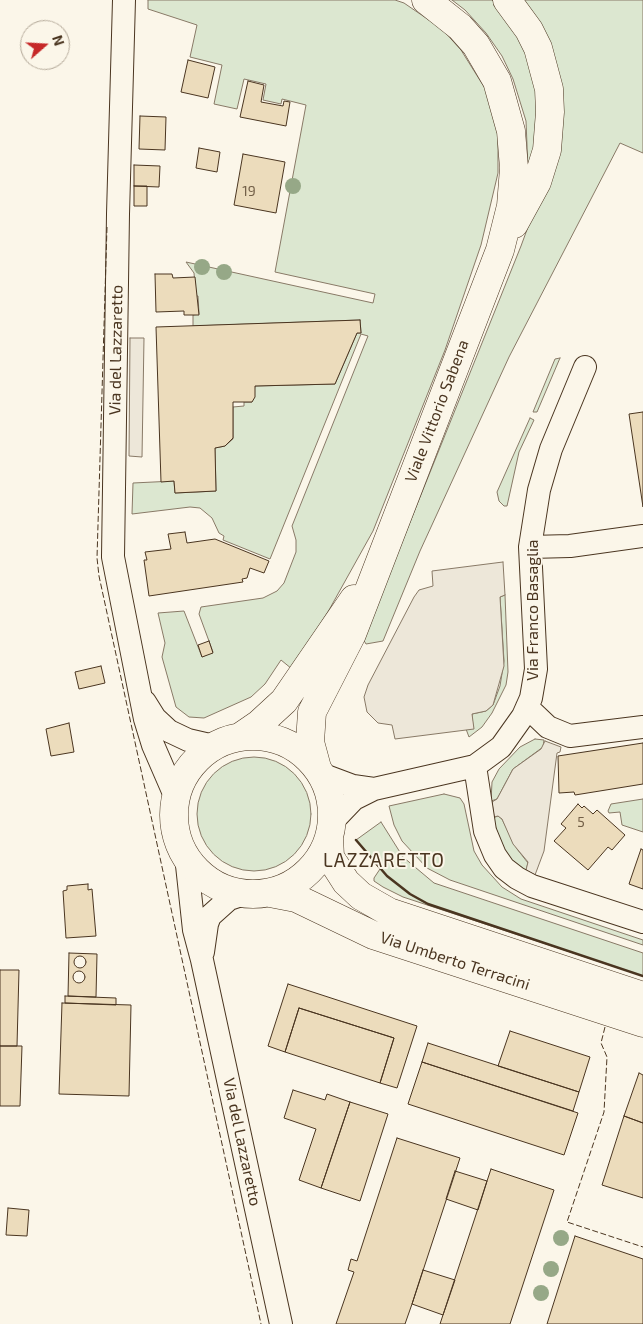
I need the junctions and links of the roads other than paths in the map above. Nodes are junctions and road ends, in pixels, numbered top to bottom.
1 (124, 0) edge
2 (426, 0) edge
3 (507, 0) edge
4 (500, 250) junction
5 (585, 367) dead end
6 (643, 536) edge
7 (530, 547) junction
8 (374, 572) junction
9 (141, 696) junction
10 (527, 708) junction
11 (643, 727) edge
12 (240, 737) junction
13 (214, 746) junction
14 (476, 766) junction
15 (319, 771) junction
16 (374, 788) junction
17 (176, 798) junction
18 (330, 830) junction
19 (186, 856) junction
20 (257, 893) junction
21 (643, 922) edge
22 (202, 960) junction
23 (643, 996) edge
24 (643, 1023) edge
25 (281, 1324) edge

1 - 9 street, Via del Lazzaretto
2 - 4 main road, Viale Vittorio Sabena
3 - 4 main road, Viale Vittorio Sabena
4 - 8 main road, Viale Vittorio Sabena
5 - 7 street, Via Franco Basaglia
6 - 7 street
7 - 10 street, Via Franco Basaglia
8 - 12 main road, Viale Vittorio Sabena
8 - 15 main road, Viale Vittorio Sabena
9 - 13 street, Via del Lazzaretto
9 - 17 street, Via del Lazzaretto
10 - 11 street
10 - 14 street, Via Franco Basaglia
12 - 13 main road
12 - 15 main road
13 - 17 main road
14 - 16 street, Via Franco Basaglia
14 - 21 street
15 - 16 street, Via Franco Basaglia
15 - 18 main road
16 - 18 street, Via Franco Basaglia
17 - 19 main road
18 - 20 main road
18 - 23 main road, Via Umberto Terracini
19 - 20 main road
19 - 22 street, Via del Lazzaretto
20 - 22 street, Via del Lazzaretto
20 - 24 main road, Via Umberto Terracini
22 - 25 street, Via del Lazzaretto

